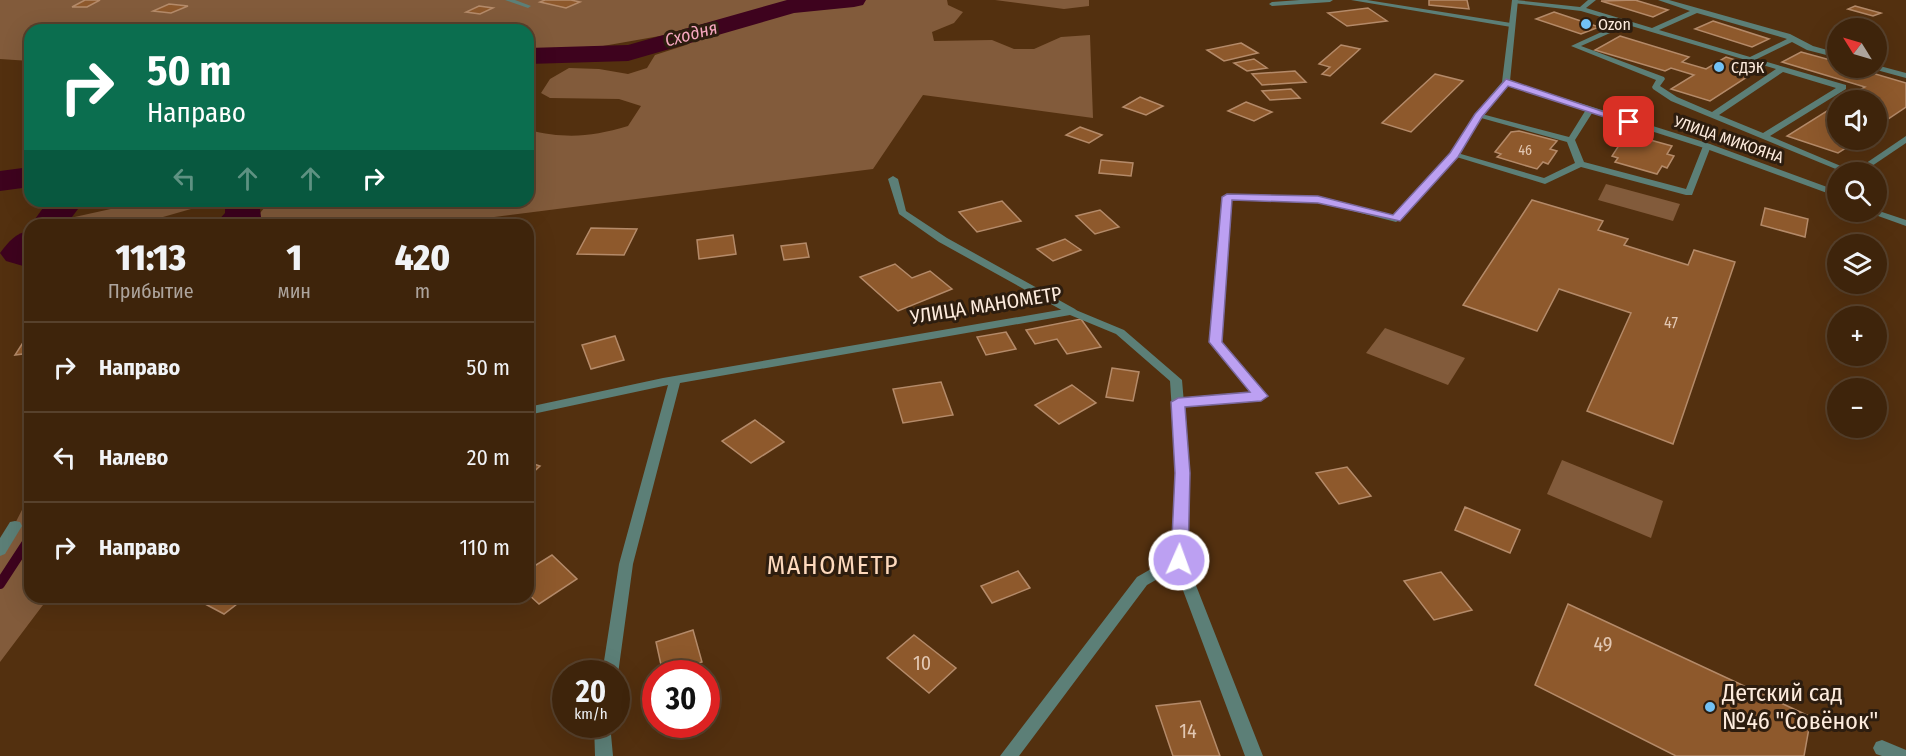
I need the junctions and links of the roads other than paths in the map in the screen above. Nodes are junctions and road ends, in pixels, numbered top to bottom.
1 (508, 0) edge
2 (1330, 0) edge
3 (1354, 0) edge
4 (1593, 0) edge
5 (1661, 0) edge
6 (1515, 1) edge
7 (1272, 4) dead end
8 (528, 6) dead end
9 (1582, 9) junction
10 (1697, 10) junction
11 (1626, 23) junction
12 (1511, 25) junction
13 (1653, 30) junction
14 (1792, 39) junction
15 (1827, 52) edge
16 (1753, 58) junction
17 (1783, 68) junction
18 (1887, 70) edge
19 (1906, 76) edge
20 (1506, 82) junction
21 (1590, 110) junction
22 (1715, 114) junction
23 (1478, 116) junction
24 (1762, 137) junction
25 (1906, 139) edge
26 (1571, 140) junction
27 (1707, 146) junction
28 (1455, 155) junction
29 (1873, 162) edge
30 (1827, 163) edge
31 (1580, 164) junction
32 (893, 178) dead end
33 (1827, 188) edge
34 (1887, 217) edge
35 (1906, 223) edge
36 (1071, 311) junction
37 (675, 380) junction
38 (1178, 402) junction
39 (534, 410) edge
40 (15, 526) dead end
41 (0, 550) edge
42 (1179, 560) junction
43 (612, 660) edge
44 (603, 738) edge
45 (1882, 748) dead end
46 (604, 756) edge
47 (1009, 756) edge
48 (1254, 756) edge
49 (1901, 756) edge

1 - 8 street
2 - 7 street
3 - 12 street
4 - 9 street
5 - 10 street
6 - 9 street
6 - 12 street
9 - 11 street
10 - 13 street
10 - 14 street
11 - 13 street
11 - 22 street
12 - 20 street
13 - 16 street
14 - 15 street
14 - 16 street
16 - 17 street
17 - 22 street
17 - 24 street
18 - 19 street
20 - 21 street, УЛИЦА МИКОЯНА
20 - 23 street
21 - 26 street
21 - 27 street, УЛИЦА МИКОЯНА
22 - 24 street
23 - 26 street
23 - 28 street
24 - 30 street
25 - 29 street
26 - 31 street
27 - 31 street
27 - 33 street, УЛИЦА МИКОЯНА
28 - 31 street
28 - 38 street
32 - 36 street
34 - 35 street
36 - 37 street, УЛИЦА МАНОМЕТР
36 - 38 street, УЛИЦА МАНОМЕТР
37 - 39 street, УЛИЦА МАНОМЕТР
37 - 43 street
38 - 42 street, УЛИЦА МАНОМЕТР
40 - 41 street
42 - 47 street
42 - 48 street, УЛИЦА МАНОМЕТР
44 - 46 street
45 - 49 street

